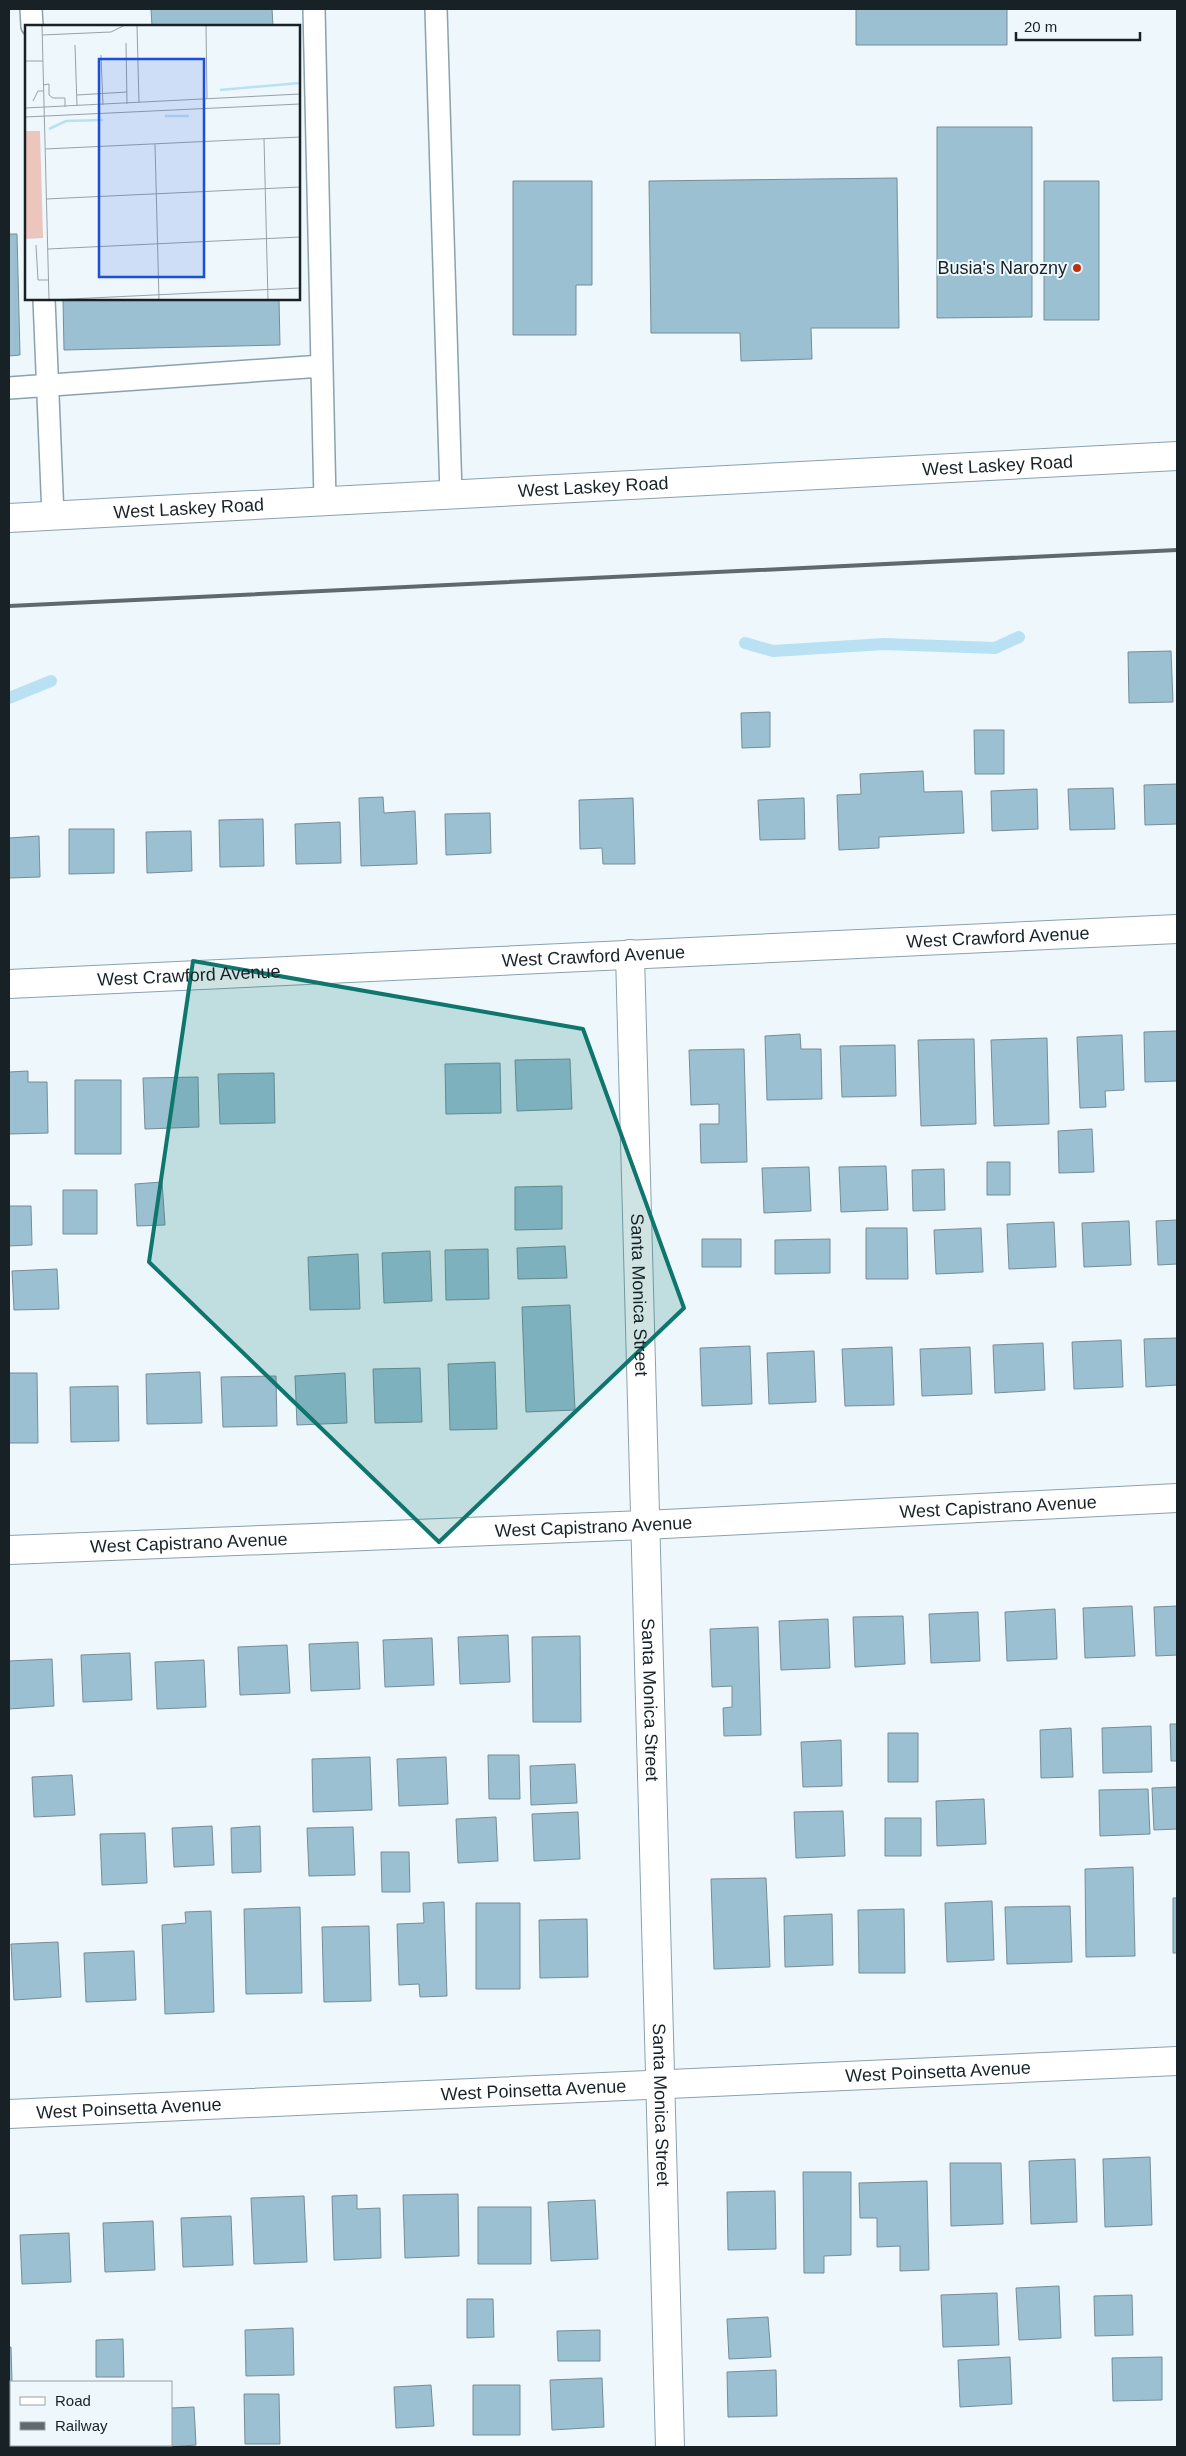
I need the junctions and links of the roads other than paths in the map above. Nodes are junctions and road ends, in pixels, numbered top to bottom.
1 (31, 9) edge
2 (314, 9) edge
3 (436, 9) edge
4 (32, 25) edge
5 (44, 300) edge
6 (322, 366) junction
7 (48, 386) junction
8 (9, 388) edge
9 (1177, 456) edge
10 (451, 494) junction
11 (325, 501) junction
12 (53, 516) junction
13 (9, 518) edge
14 (1177, 929) edge
15 (630, 954) junction
16 (9, 984) edge
17 (1177, 1498) edge
18 (645, 1525) junction
19 (9, 1550) edge
20 (1177, 2060) edge
21 (660, 2085) junction
22 (9, 2114) edge
23 (670, 2447) edge

1 - 4 lane
2 - 6 lane
3 - 10 lane
5 - 7 lane
6 - 7 lane
6 - 11 lane
7 - 8 lane
7 - 12 lane
9 - 10 street, West Laskey Road
10 - 11 street, West Laskey Road
11 - 12 street, West Laskey Road
12 - 13 street, West Laskey Road
14 - 15 street, West Crawford Avenue
15 - 16 street, West Crawford Avenue
15 - 18 street, Santa Monica Street
17 - 18 street, West Capistrano Avenue
18 - 19 street, West Capistrano Avenue
18 - 21 street, Santa Monica Street
20 - 21 street, West Poinsetta Avenue
21 - 22 street, West Poinsetta Avenue
21 - 23 street, Santa Monica Street

